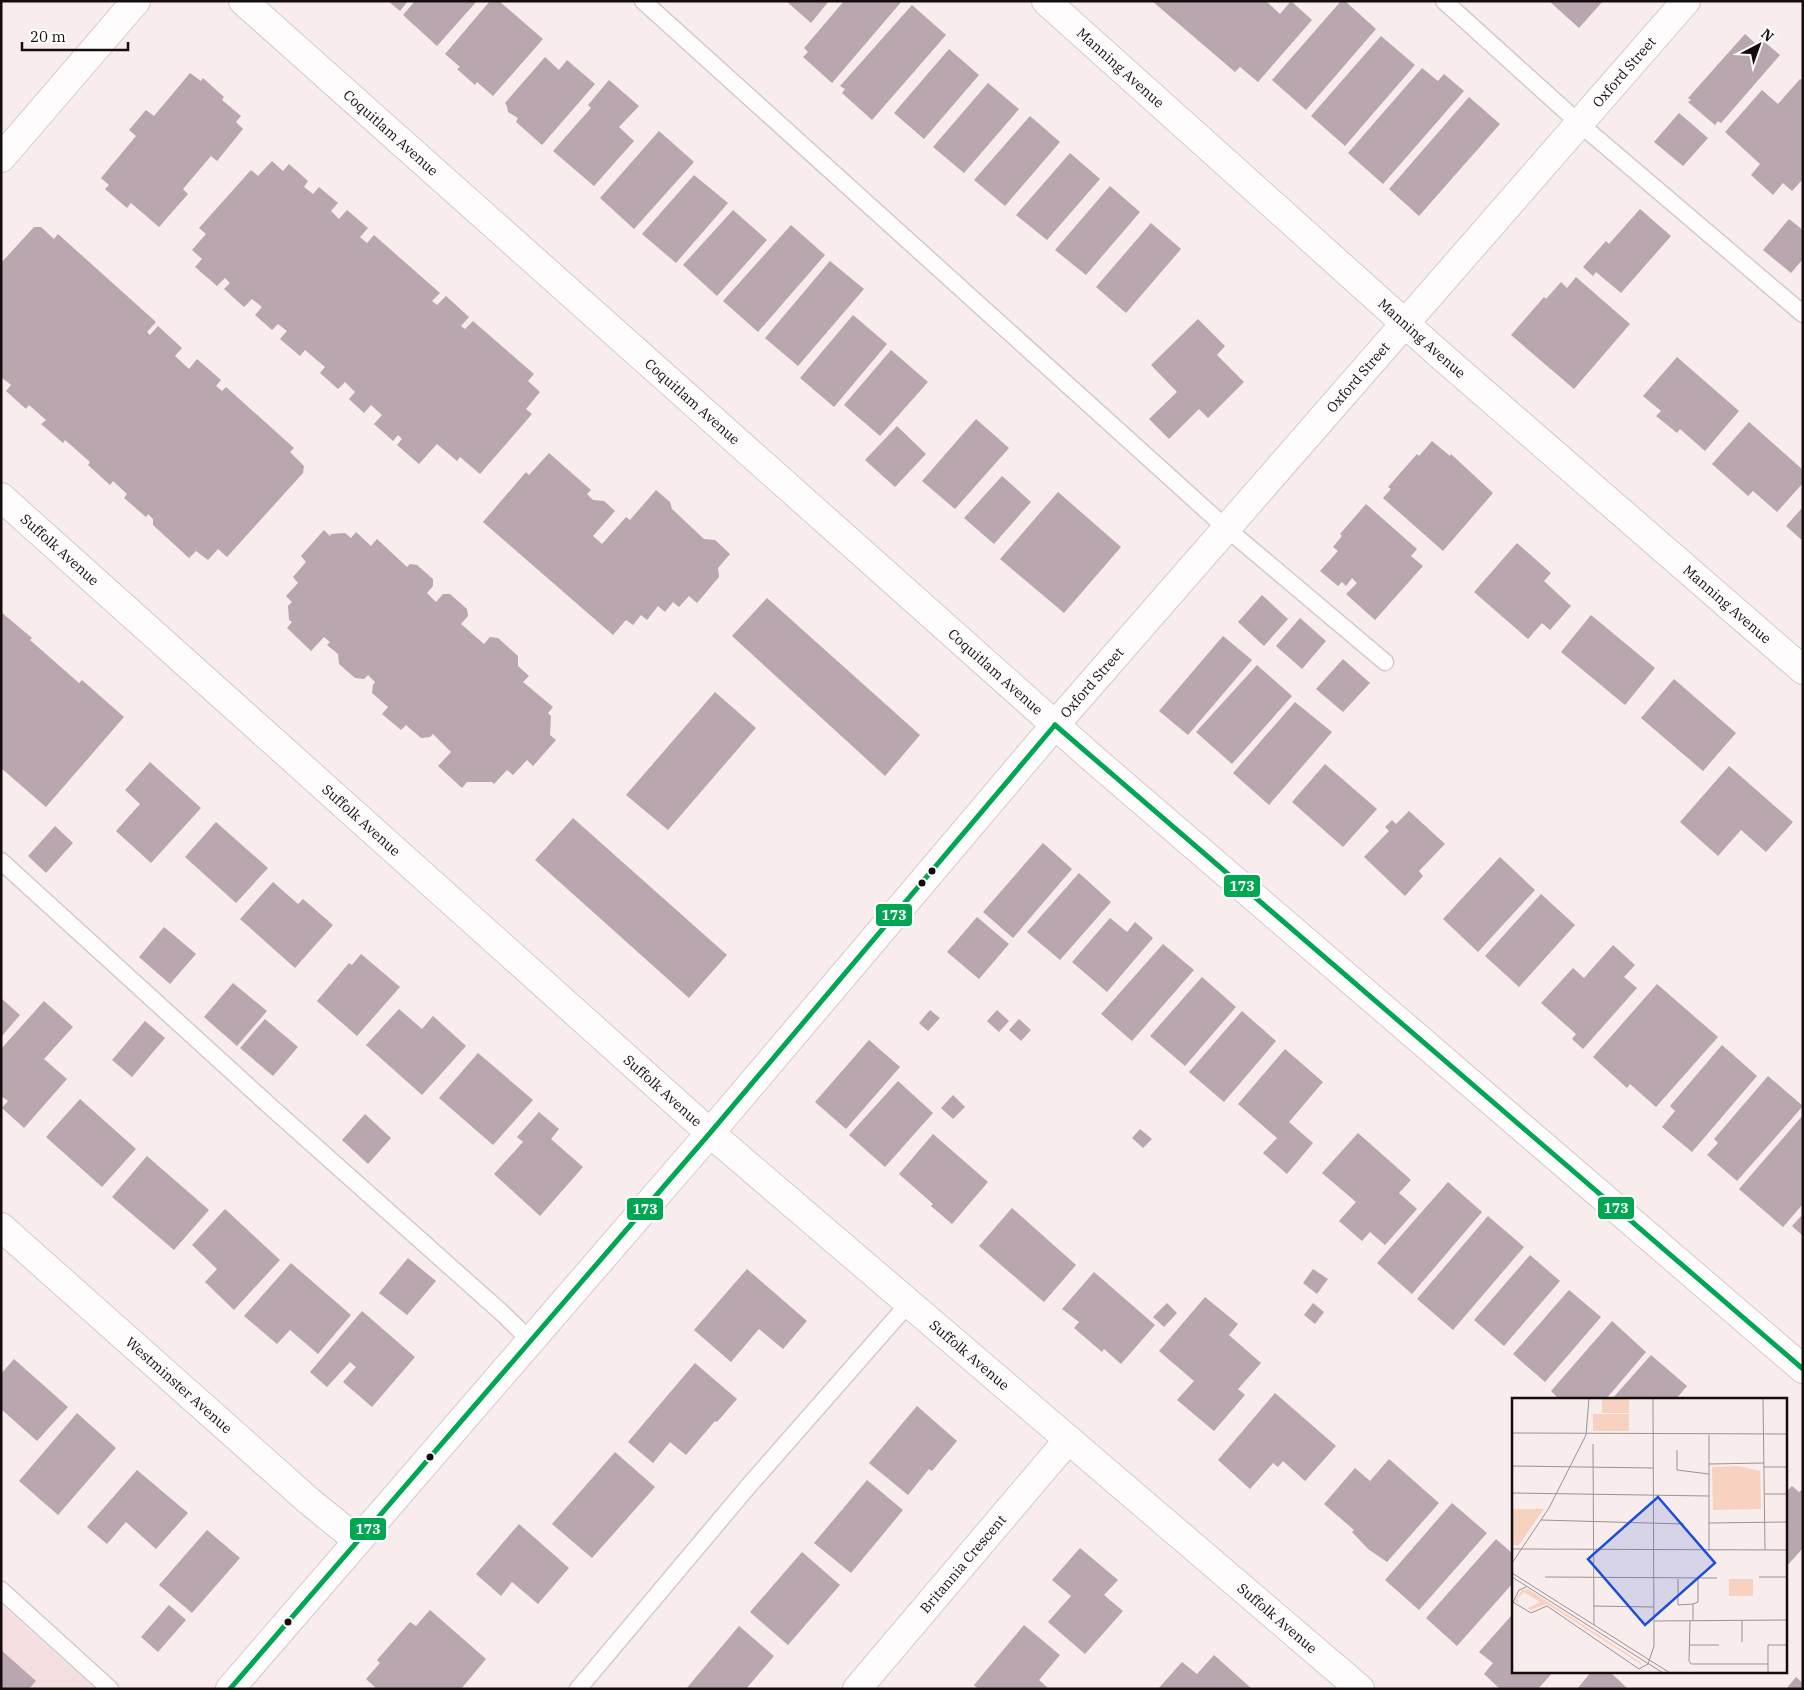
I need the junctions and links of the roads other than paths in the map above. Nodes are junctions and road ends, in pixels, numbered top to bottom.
1 (136, 1) edge
2 (243, 1) edge
3 (643, 1) edge
4 (1046, 1) edge
5 (1444, 1) edge
6 (1686, 1) edge
7 (1580, 124) junction
8 (3, 151) edge
9 (1803, 314) edge
10 (1404, 324) junction
11 (1, 498) edge
12 (1226, 528) junction
13 (1385, 662) dead end
14 (1803, 670) edge
15 (1055, 725) junction
16 (1, 861) edge
17 (710, 1133) junction
18 (1, 1227) edge
19 (909, 1303) junction
20 (531, 1342) junction
21 (1803, 1369) edge
22 (1068, 1440) junction
23 (357, 1540) junction
24 (1, 1590) edge
25 (1358, 1688) edge
26 (110, 1689) edge
27 (230, 1689) edge
28 (578, 1689) edge
29 (857, 1689) edge

1 - 8 street
2 - 15 street, Coquitlam Avenue
3 - 12 lane
4 - 10 street, Manning Avenue
5 - 7 lane
6 - 7 street, Oxford Street
7 - 9 lane
7 - 10 street, Oxford Street
10 - 12 street, Oxford Street
10 - 14 street, Manning Avenue
11 - 17 street, Suffolk Avenue
12 - 13 lane
12 - 15 street, Oxford Street
15 - 17 street, Oxford Street
15 - 21 street, Coquitlam Avenue
16 - 20 lane
17 - 19 street, Suffolk Avenue
17 - 20 street, Oxford Street
18 - 23 street, Westminster Avenue
19 - 22 street, Suffolk Avenue
19 - 28 lane
20 - 23 street, Oxford Street
22 - 25 street, Suffolk Avenue
22 - 29 street, Britannia Crescent
23 - 27 street, Oxford Street
24 - 26 lane

